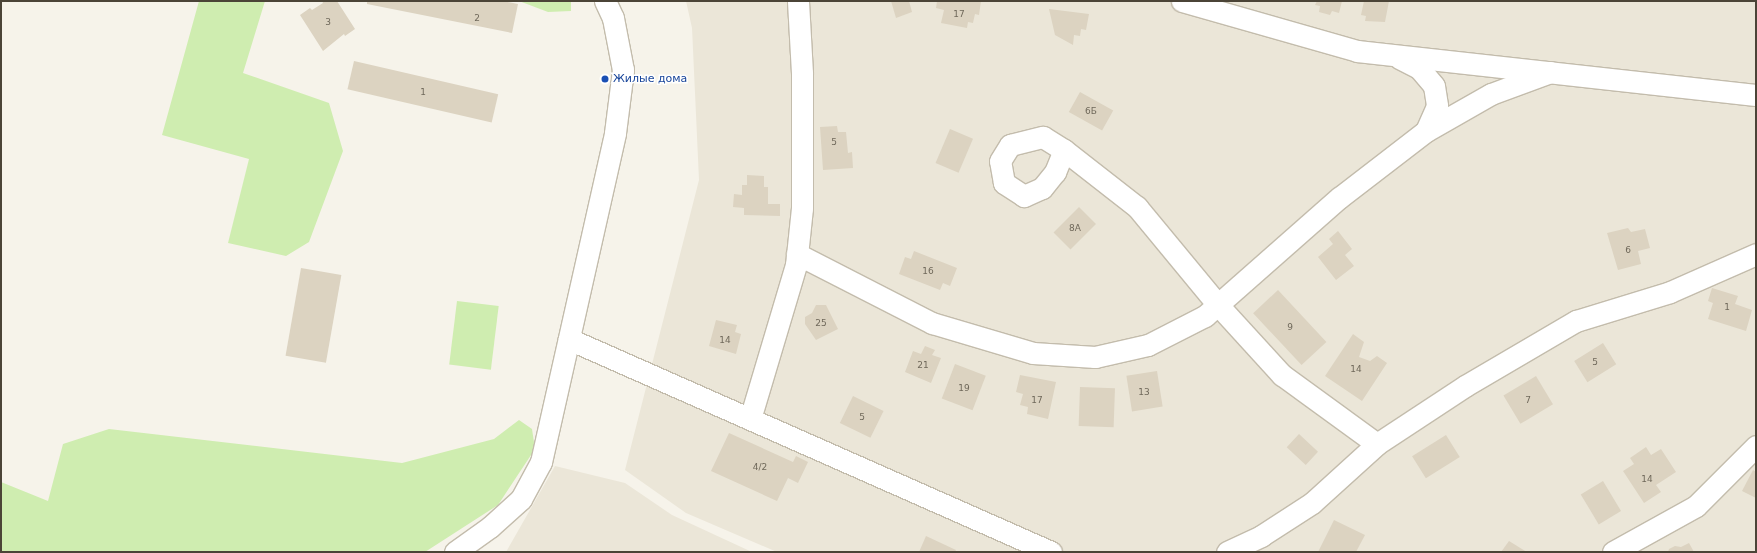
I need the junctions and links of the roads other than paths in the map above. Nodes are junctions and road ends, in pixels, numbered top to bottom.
1 (605, 1) edge
2 (798, 1) edge
3 (1182, 1) edge
4 (1391, 54) junction
5 (1550, 72) junction
6 (1756, 95) edge
7 (1426, 130) junction
8 (1064, 150) dead end
9 (797, 254) junction
10 (1756, 254) edge
11 (1218, 305) junction
12 (569, 339) junction
13 (750, 419) junction
14 (1377, 444) junction
15 (1756, 446) edge
16 (455, 552) edge
17 (1051, 552) edge
18 (1227, 552) edge
19 (1613, 552) edge

1 - 12 street
2 - 9 street
3 - 4 street
4 - 5 street
4 - 7 street
5 - 6 street
5 - 7 street
7 - 11 street
8 - 11 street
9 - 11 street
9 - 13 street
10 - 14 street
11 - 14 street
12 - 13 street
12 - 16 street
13 - 17 street
14 - 18 street
15 - 19 street

